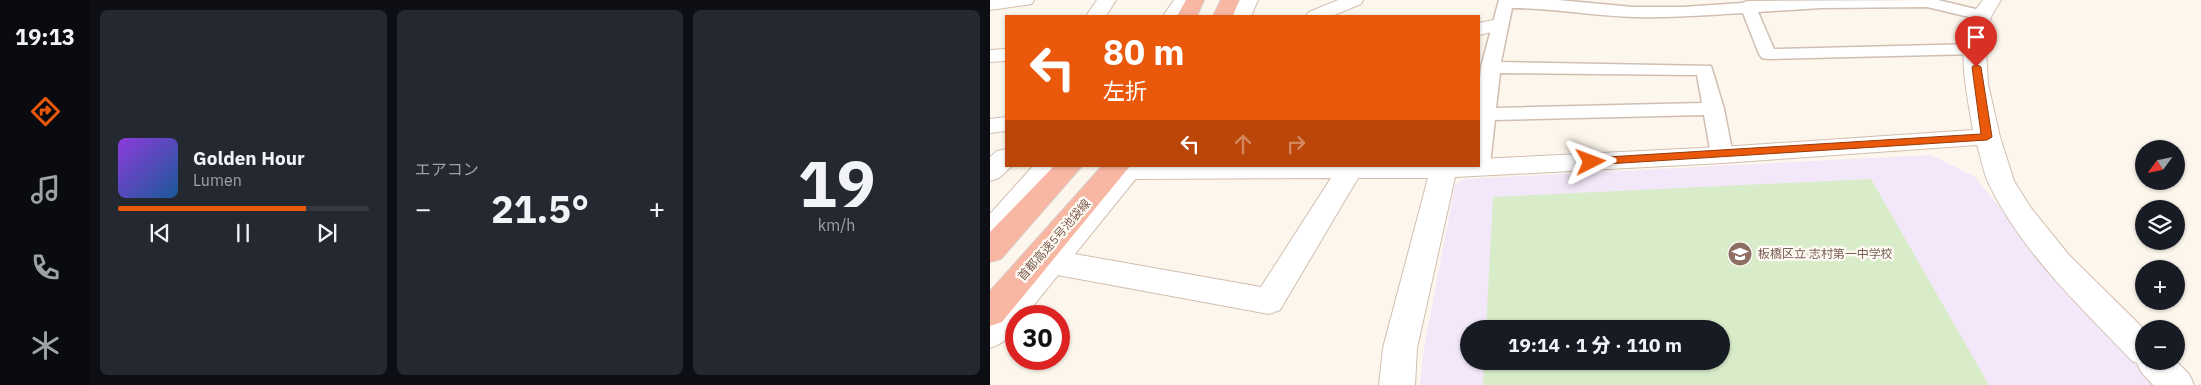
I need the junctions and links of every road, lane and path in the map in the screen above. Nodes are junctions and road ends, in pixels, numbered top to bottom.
1 (1026, 0) edge
2 (1107, 0) edge
3 (1184, 0) edge
4 (1196, 0) edge
5 (1230, 0) edge
6 (1250, 0) edge
7 (1354, 0) edge
8 (990, 4) edge
9 (1748, 6) junction
10 (1988, 7) edge
11 (1097, 15) edge
12 (1174, 15) edge
13 (1188, 15) edge
14 (1223, 15) edge
15 (1242, 15) edge
16 (1318, 15) edge
17 (1498, 25) junction
18 (1480, 29) edge
19 (1975, 49) junction
20 (1005, 55) edge
21 (990, 56) edge
22 (1490, 67) junction
23 (1714, 109) junction
24 (1486, 114) junction
25 (1005, 124) edge
26 (990, 126) edge
27 (1987, 137) junction
28 (1722, 155) junction
29 (1005, 158) edge
30 (1480, 159) edge
31 (1480, 166) edge
32 (1047, 167) edge
33 (1068, 167) edge
34 (1127, 167) edge
35 (1467, 167) edge
36 (1352, 168) edge
37 (1444, 169) junction
38 (990, 172) edge
39 (990, 233) edge
40 (990, 251) edge
41 (1052, 262) junction
42 (990, 313) edge
43 (990, 334) edge
44 (2135, 342) edge
45 (2162, 370) edge
46 (1397, 385) edge
47 (2176, 385) edge

1 - 8 street
2 - 11 street
3 - 12 street
4 - 13 highway
5 - 14 highway
6 - 15 street
7 - 16 street
9 - 10 lane
9 - 17 lane
9 - 19 lane
10 - 19 street
17 - 18 street
17 - 22 lane
19 - 27 street
20 - 21 street
22 - 23 lane
22 - 24 lane
23 - 24 lane
23 - 28 lane
24 - 30 lane
25 - 26 street
27 - 28 street
27 - 44 street
28 - 31 street
29 - 38 street
32 - 39 street
33 - 40 highway
34 - 36 street
34 - 41 street
34 - 42 highway, 首都高速5号池袋線
35 - 37 street
36 - 37 street
36 - 41 street
37 - 46 street
41 - 43 street
45 - 47 street

